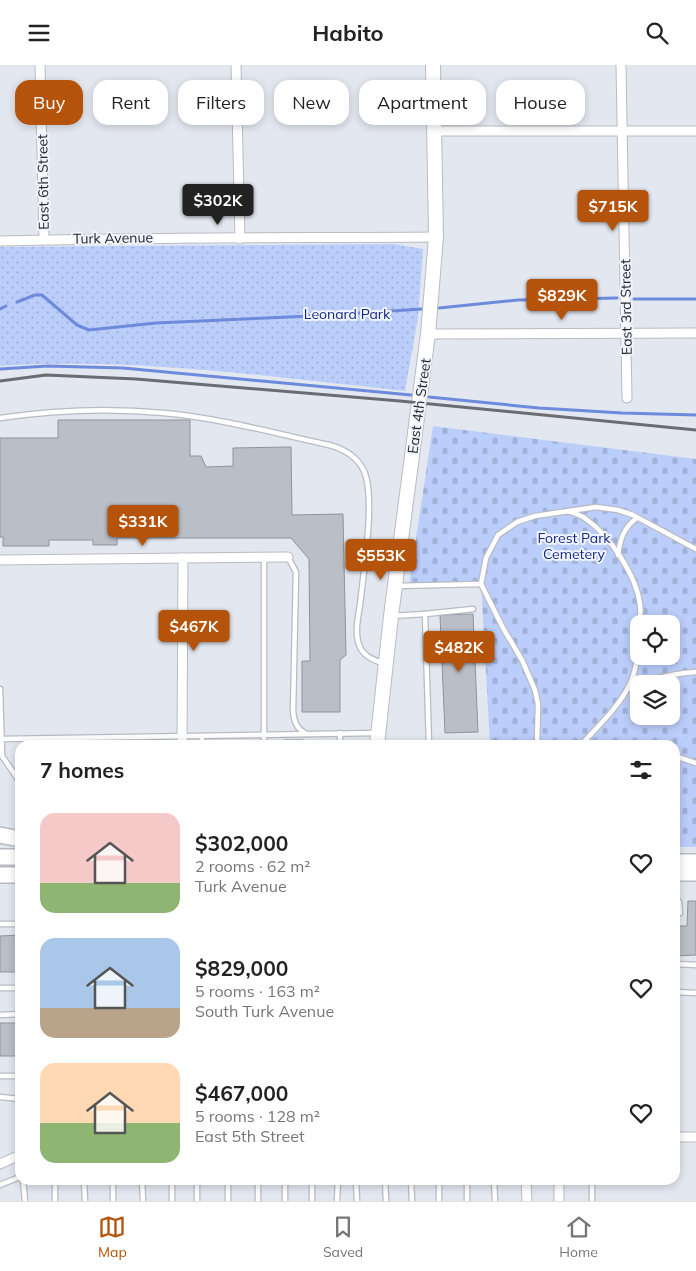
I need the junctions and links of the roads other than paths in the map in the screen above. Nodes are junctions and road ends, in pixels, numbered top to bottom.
1 (40, 65) edge
2 (236, 65) edge
3 (433, 65) edge
4 (621, 65) edge
5 (435, 131) junction
6 (623, 131) junction
7 (696, 131) edge
8 (436, 237) junction
9 (44, 239) junction
10 (240, 239) junction
11 (0, 241) edge
12 (428, 333) junction
13 (626, 333) junction
14 (696, 333) edge
15 (628, 398) dead end
16 (0, 418) edge
17 (567, 510) junction
18 (637, 518) junction
19 (696, 549) edge
20 (618, 555) junction
21 (264, 557) junction
22 (288, 557) joint
23 (183, 558) junction
24 (0, 560) edge
25 (481, 584) junction
26 (395, 586) junction
27 (473, 609) dead end
28 (425, 615) junction
29 (640, 615) edge
30 (391, 616) junction
31 (385, 665) junction
32 (637, 665) edge
33 (696, 671) edge
34 (0, 689) edge
35 (626, 690) junction
36 (340, 733) junction
37 (306, 734) junction
38 (264, 735) junction
39 (202, 736) junction
40 (103, 737) joint
41 (2, 739) junction
42 (377, 739) edge
43 (162, 740) edge
44 (182, 740) edge
45 (186, 740) edge
46 (202, 740) edge
47 (264, 740) edge
48 (340, 740) edge
49 (429, 740) edge
50 (536, 740) edge
51 (585, 740) edge
52 (680, 758) edge
53 (696, 763) edge
54 (15, 775) edge
55 (0, 835) edge
56 (15, 838) edge
57 (0, 857) edge
58 (15, 857) edge
59 (680, 862) edge
60 (696, 862) edge
61 (680, 873) edge
62 (696, 873) edge
63 (0, 875) edge
64 (15, 875) edge
65 (0, 924) edge
66 (15, 924) edge
67 (680, 964) edge
68 (696, 965) edge
69 (0, 988) edge
70 (15, 988) edge
71 (680, 992) edge
72 (696, 993) edge
73 (15, 1014) edge
74 (0, 1015) edge
75 (0, 1076) edge
76 (15, 1076) edge
77 (0, 1097) edge
78 (15, 1098) edge
79 (680, 1137) edge
80 (696, 1137) edge
81 (15, 1158) edge
82 (0, 1163) edge
83 (15, 1179) edge
84 (0, 1185) edge
85 (23, 1185) edge
86 (55, 1185) edge
87 (84, 1185) edge
88 (113, 1185) edge
89 (142, 1185) edge
90 (172, 1185) edge
91 (197, 1185) edge
92 (228, 1185) edge
93 (258, 1185) edge
94 (285, 1185) edge
95 (312, 1185) edge
96 (338, 1185) edge
97 (356, 1185) edge
98 (385, 1185) edge
99 (411, 1185) edge
100 (439, 1185) edge
101 (467, 1185) edge
102 (494, 1185) edge
103 (526, 1185) edge
104 (558, 1185) edge
105 (592, 1185) edge
106 (25, 1201) edge
107 (55, 1201) edge
108 (85, 1201) edge
109 (113, 1201) edge
110 (142, 1201) edge
111 (172, 1201) edge
112 (197, 1201) edge
113 (228, 1201) edge
114 (258, 1201) edge
115 (285, 1201) edge
116 (312, 1201) edge
117 (337, 1201) edge
118 (357, 1201) edge
119 (386, 1201) edge
120 (412, 1201) edge
121 (439, 1201) edge
122 (467, 1201) edge
123 (495, 1201) edge
124 (527, 1201) edge
125 (559, 1201) edge
126 (592, 1201) edge

1 - 9 street, East 6th Street
2 - 10 street
3 - 5 street, East 4th Street
4 - 6 street, East 3rd Street
5 - 6 street
5 - 8 street, East 4th Street
6 - 7 street
6 - 13 street, East 3rd Street
8 - 10 street, Turk Avenue
8 - 12 street, East 4th Street
9 - 10 street, Turk Avenue
9 - 11 street, Turk Avenue
12 - 13 street
12 - 26 street, East 4th Street
13 - 14 street
13 - 15 street, East 3rd Street
16 - 31 lane
17 - 18 lane
17 - 20 lane
17 - 25 lane
18 - 19 lane
18 - 20 lane
20 - 29 lane
21 - 22 street
21 - 23 street
21 - 38 lane
22 - 37 lane
23 - 24 street
23 - 44 street
25 - 26 lane
25 - 50 lane
26 - 30 street, East 4th Street
27 - 28 lane
28 - 30 lane
28 - 49 lane
30 - 31 street, East 4th Street
31 - 42 street, East 4th Street
32 - 35 lane
33 - 35 lane
34 - 41 lane
35 - 51 lane
36 - 37 lane
36 - 42 lane
36 - 48 lane
37 - 38 lane
38 - 39 lane
38 - 47 lane
39 - 45 lane
39 - 46 lane
40 - 41 lane
40 - 43 lane
41 - 54 lane
52 - 53 lane
55 - 56 main road
57 - 58 main road
59 - 60 main road
61 - 62 main road
63 - 64 main road
65 - 66 lane
67 - 68 lane
69 - 70 lane
71 - 72 lane
73 - 74 lane
75 - 76 lane
77 - 78 lane
79 - 80 street
81 - 82 street
83 - 84 lane
85 - 106 lane
86 - 107 lane
87 - 108 lane
88 - 109 lane
89 - 110 lane
90 - 111 lane
91 - 112 lane
92 - 113 lane
93 - 114 lane
94 - 115 lane
95 - 116 lane
96 - 117 lane
97 - 118 lane
98 - 119 lane
99 - 120 lane
100 - 121 lane
101 - 122 lane
102 - 123 lane
103 - 124 street
104 - 125 street
105 - 126 lane

